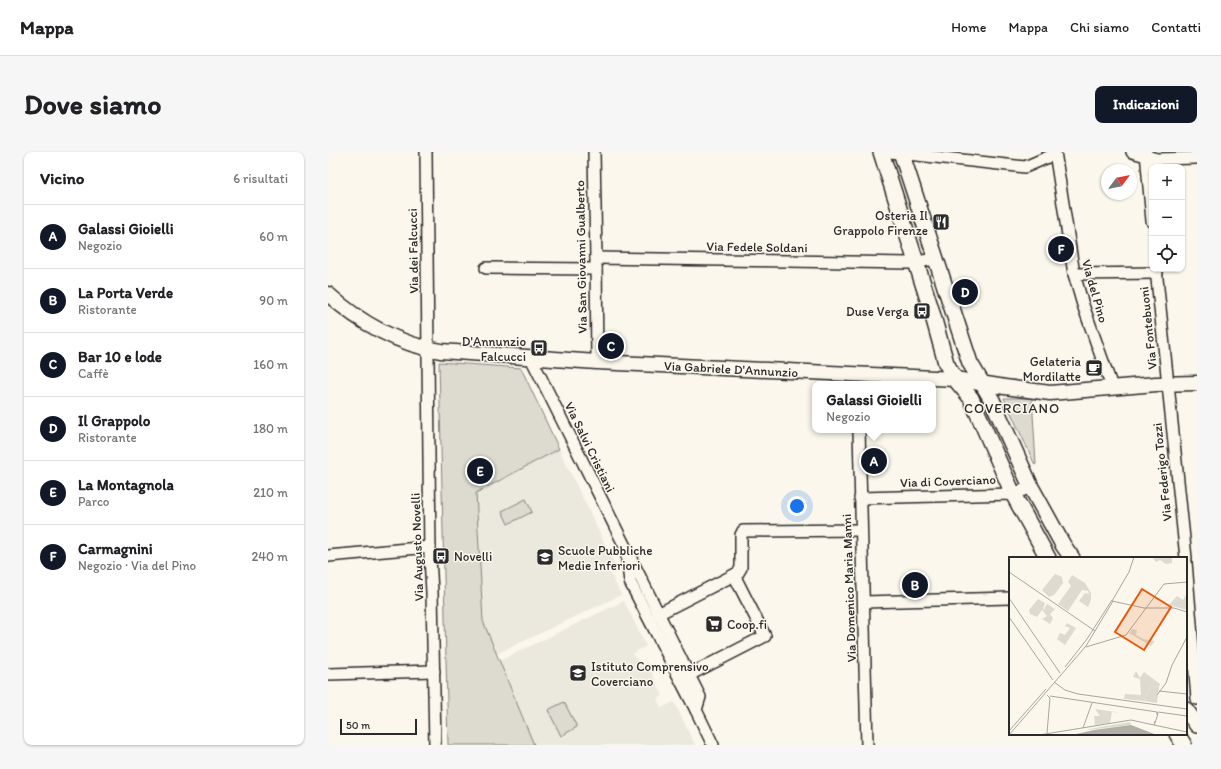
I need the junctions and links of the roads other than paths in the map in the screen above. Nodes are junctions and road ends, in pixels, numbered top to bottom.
1 (426, 152) edge
2 (594, 152) edge
3 (881, 152) edge
4 (898, 152) edge
5 (1132, 152) edge
6 (1055, 153) edge
7 (1146, 154) edge
8 (1197, 158) edge
9 (1150, 200) edge
10 (936, 259) junction
11 (916, 263) junction
12 (596, 264) junction
13 (486, 268) dead end
14 (1149, 271) edge
15 (1156, 272) edge
16 (1074, 274) junction
17 (328, 294) edge
18 (428, 349) junction
19 (531, 358) junction
20 (596, 362) junction
21 (955, 378) junction
22 (858, 380) edge
23 (982, 383) junction
24 (1197, 383) edge
25 (1168, 384) junction
26 (1112, 388) junction
27 (859, 433) edge
28 (1031, 487) junction
29 (1013, 494) junction
30 (860, 498) junction
31 (861, 530) junction
32 (430, 547) junction
33 (625, 548) junction
34 (328, 556) edge
35 (1047, 557) edge
36 (1071, 557) edge
37 (1186, 557) edge
38 (1192, 572) edge
39 (734, 575) junction
40 (1009, 598) edge
41 (864, 602) junction
42 (658, 614) junction
43 (434, 672) junction
44 (328, 674) edge
45 (689, 675) junction
46 (1197, 699) edge
47 (696, 710) junction
48 (1179, 735) edge
49 (435, 745) edge
50 (713, 745) edge
51 (867, 745) edge
52 (1184, 745) edge

1 - 18 street, Via dei Falcucci
2 - 12 street, Via San Giovanni Gualberto
3 - 11 main road
4 - 6 street
4 - 10 main road
5 - 7 street
6 - 16 street, Via del Pino
7 - 8 street
7 - 9 street
10 - 11 street, Via Fedele Soldani
10 - 23 main road
11 - 12 street, Via Fedele Soldani
11 - 21 main road
12 - 13 street, Via Fedele Soldani
12 - 20 street, Via San Giovanni Gualberto
14 - 16 street
15 - 25 street, Via Fontebuoni
16 - 26 street, Via del Pino
17 - 18 street, Via Gabriele D'Annunzio
18 - 19 street, Via Gabriele D'Annunzio
18 - 32 street, Via Augusto Novelli
19 - 20 street, Via Gabriele D'Annunzio
19 - 33 street, Via Salvi Cristiani
20 - 22 street, Via Gabriele D'Annunzio
21 - 22 street, Via Gabriele D'Annunzio
21 - 23 street, Via Gabriele D'Annunzio
21 - 29 main road
23 - 26 street, Via Gabriele D'Annunzio
23 - 28 main road
24 - 25 street, Via Gabriele D'Annunzio
25 - 26 street, Via Gabriele D'Annunzio
25 - 37 street, Via Federigo Tozzi
27 - 30 street, Via Domenico Maria Manni
28 - 29 street, Via di Coverciano
28 - 36 main road
29 - 30 street, Via di Coverciano
29 - 35 main road
30 - 31 street, Via Domenico Maria Manni
31 - 39 street
31 - 41 street, Via Domenico Maria Manni
32 - 34 street
32 - 43 street, Via Augusto Novelli
33 - 42 street, Via Salvi Cristiani
33 - 47 street, Via Salvi Cristiani
38 - 46 street
39 - 42 street
39 - 45 street
40 - 41 street
41 - 51 street, Via Domenico Maria Manni
42 - 45 street, Via Salvi Cristiani
43 - 44 street
43 - 49 street, Via Augusto Novelli
45 - 47 street, Via Salvi Cristiani
47 - 50 street, Via Salvi Cristiani
48 - 52 main road

